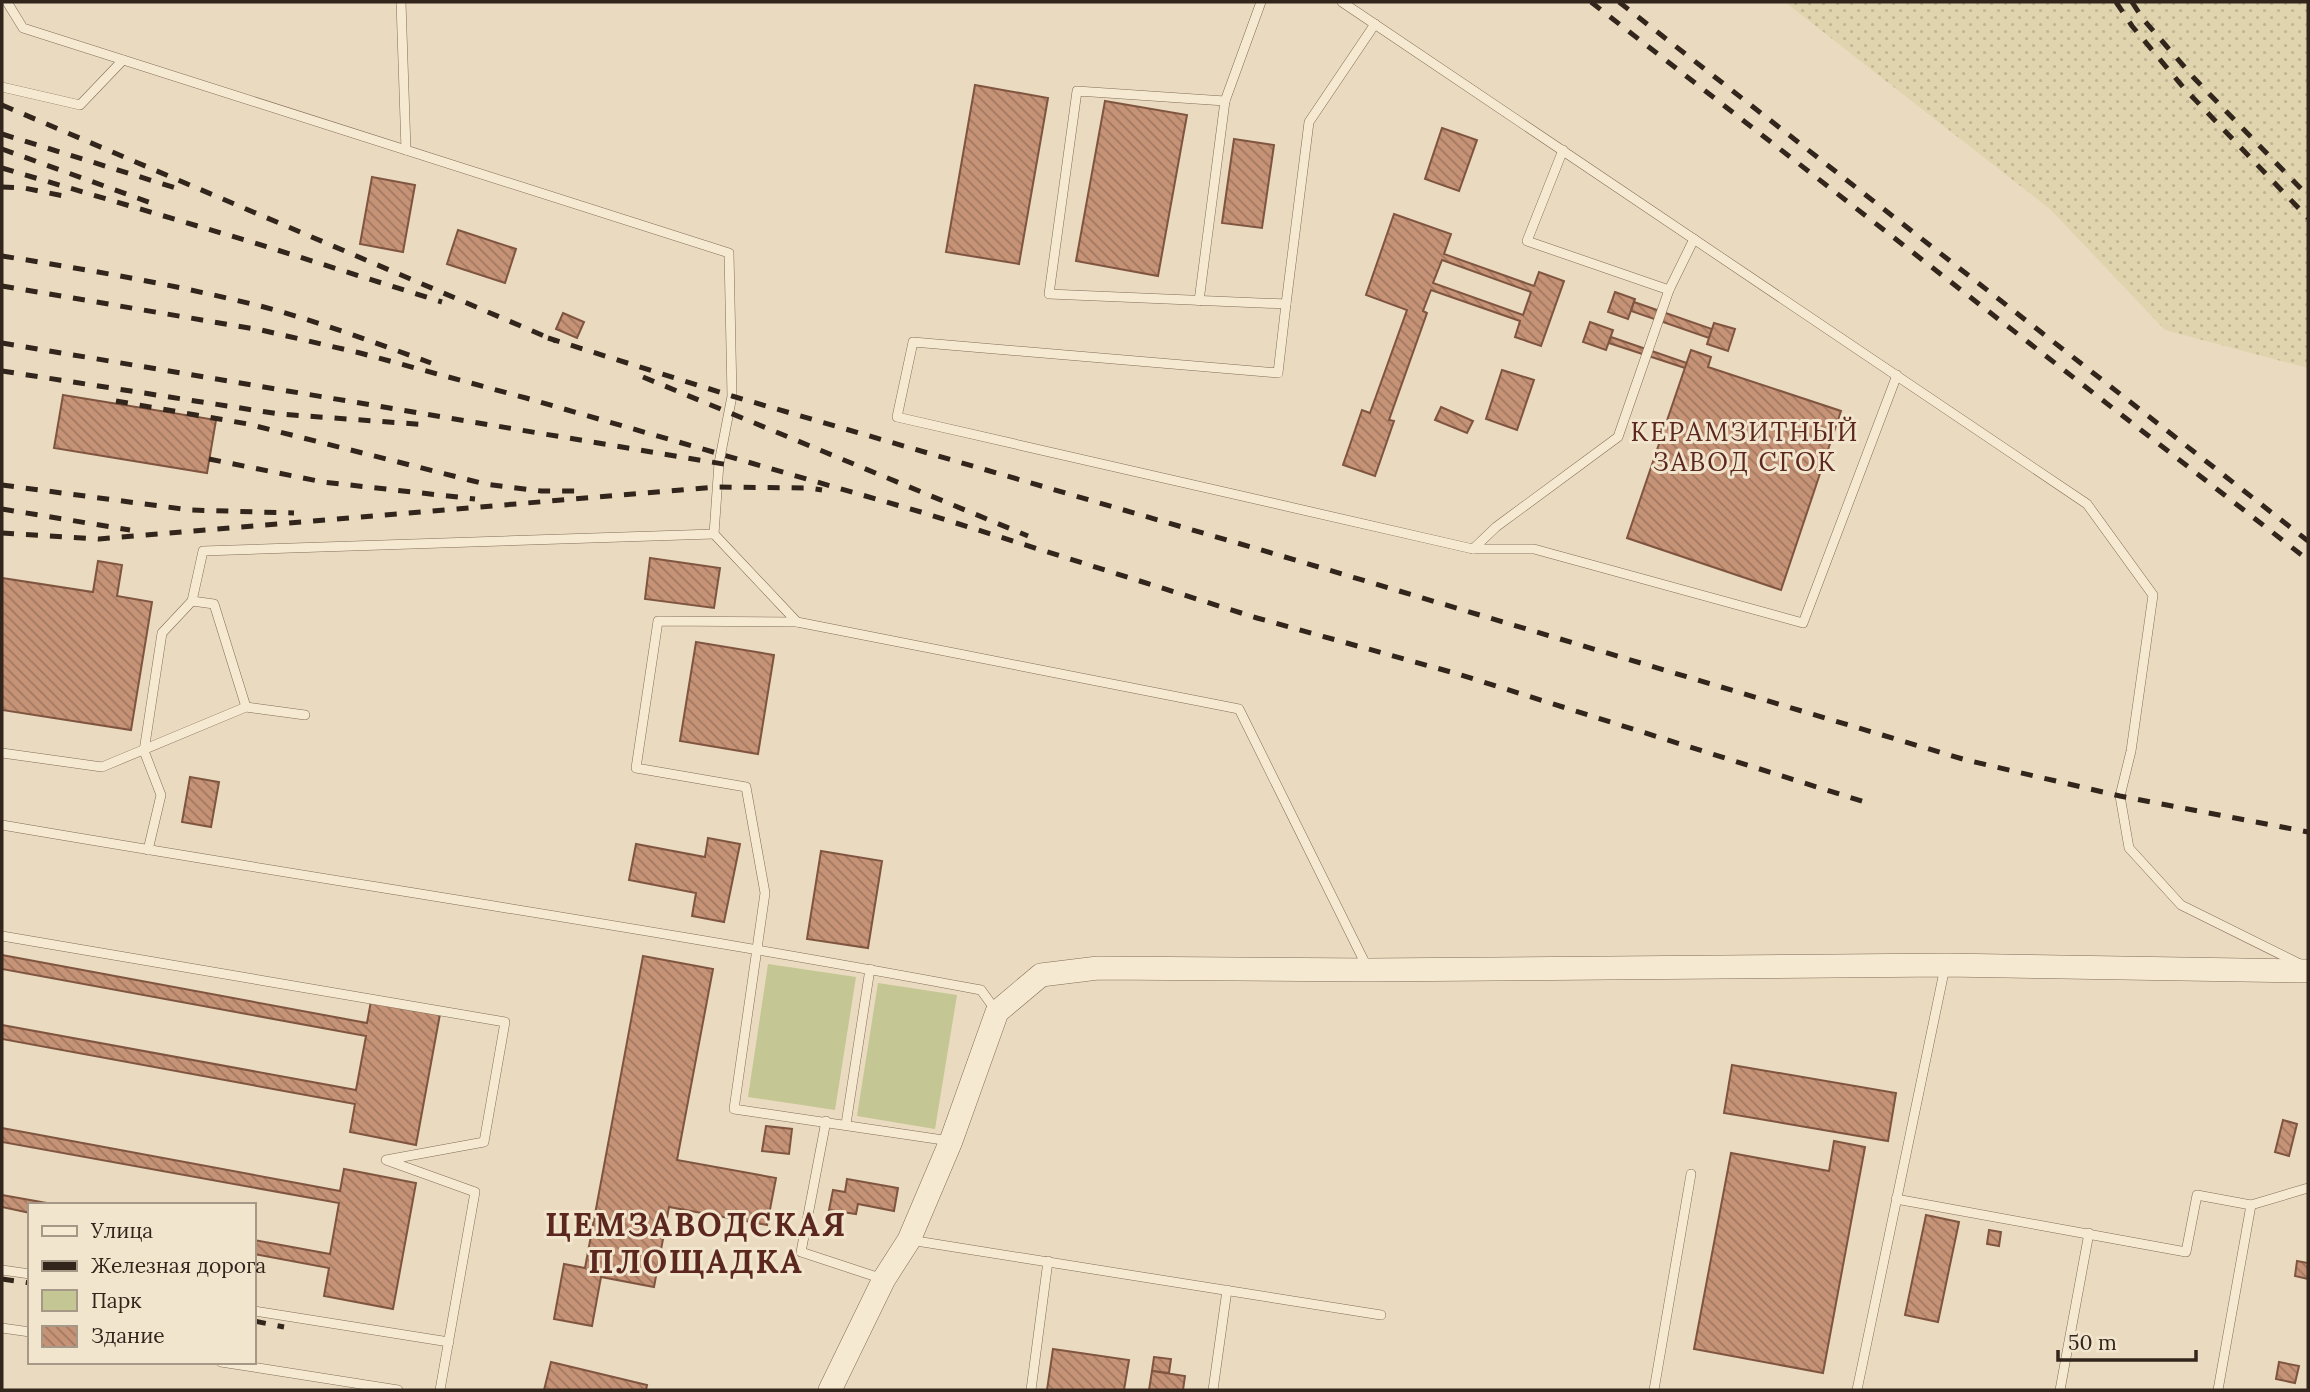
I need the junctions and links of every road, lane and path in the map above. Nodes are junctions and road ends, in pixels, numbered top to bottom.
1 (7, 2) edge
2 (401, 2) edge
3 (1261, 2) edge
4 (1342, 2) edge
5 (1375, 24) junction
6 (123, 60) junction
7 (2, 87) edge
8 (1225, 101) junction
9 (406, 150) junction
10 (1563, 150) junction
11 (1694, 239) junction
12 (1669, 290) junction
13 (1199, 301) junction
14 (1286, 304) junction
15 (1897, 375) junction
16 (714, 534) junction
17 (1473, 550) junction
18 (192, 601) junction
19 (797, 622) junction
20 (246, 707) junction
21 (305, 715) dead end
22 (144, 751) junction
23 (2, 753) edge
24 (2, 825) edge
25 (148, 850) junction
26 (2, 936) edge
27 (758, 949) junction
28 (1946, 965) junction
29 (870, 969) junction
30 (2308, 969) edge
31 (1368, 970) junction
32 (997, 1012) junction
33 (826, 1121) junction
34 (846, 1124) junction
35 (951, 1141) junction
36 (1692, 1174) dead end
37 (2308, 1188) edge
38 (1896, 1199) junction
39 (2251, 1205) junction
40 (2089, 1233) junction
41 (909, 1240) junction
42 (1048, 1261) junction
43 (2, 1270) edge
44 (28, 1274) edge
45 (884, 1279) junction
46 (1227, 1290) junction
47 (256, 1311) edge
48 (1381, 1315) dead end
49 (2, 1328) edge
50 (28, 1332) edge
51 (449, 1342) junction
52 (234, 1364) edge
53 (398, 1390) edge
54 (440, 1390) edge
55 (830, 1390) edge
56 (1031, 1390) edge
57 (1213, 1390) edge
58 (1654, 1390) edge
59 (1857, 1390) edge
60 (2060, 1390) edge
61 (2218, 1390) edge

1 - 6 lane
2 - 9 lane
3 - 8 lane
4 - 5 lane
5 - 10 lane
5 - 14 lane
6 - 7 lane
6 - 9 lane
8 - 13 lane
8 - 13 lane
9 - 16 lane
10 - 11 lane
10 - 12 lane
11 - 12 lane
11 - 15 lane
12 - 17 lane
13 - 14 lane
14 - 17 lane
15 - 17 lane
15 - 30 lane
16 - 18 lane
16 - 19 lane
18 - 20 lane
18 - 22 lane
19 - 27 lane
19 - 31 lane
20 - 21 lane
20 - 22 lane
22 - 23 lane
22 - 25 lane
24 - 25 lane
25 - 27 lane
26 - 51 lane
27 - 29 lane
27 - 33 lane
28 - 30 street
28 - 31 street
28 - 38 lane
29 - 32 lane
29 - 34 lane
31 - 32 street
32 - 35 street
33 - 34 lane
33 - 45 lane
34 - 35 lane
35 - 41 street
36 - 58 lane
37 - 39 lane
38 - 40 lane
38 - 59 lane
39 - 40 lane
39 - 61 lane
40 - 60 lane
41 - 42 lane
41 - 45 street
42 - 46 lane
42 - 56 lane
43 - 44 lane
45 - 55 street
46 - 48 lane
46 - 57 lane
47 - 51 lane
49 - 50 lane
51 - 54 lane
52 - 53 lane

